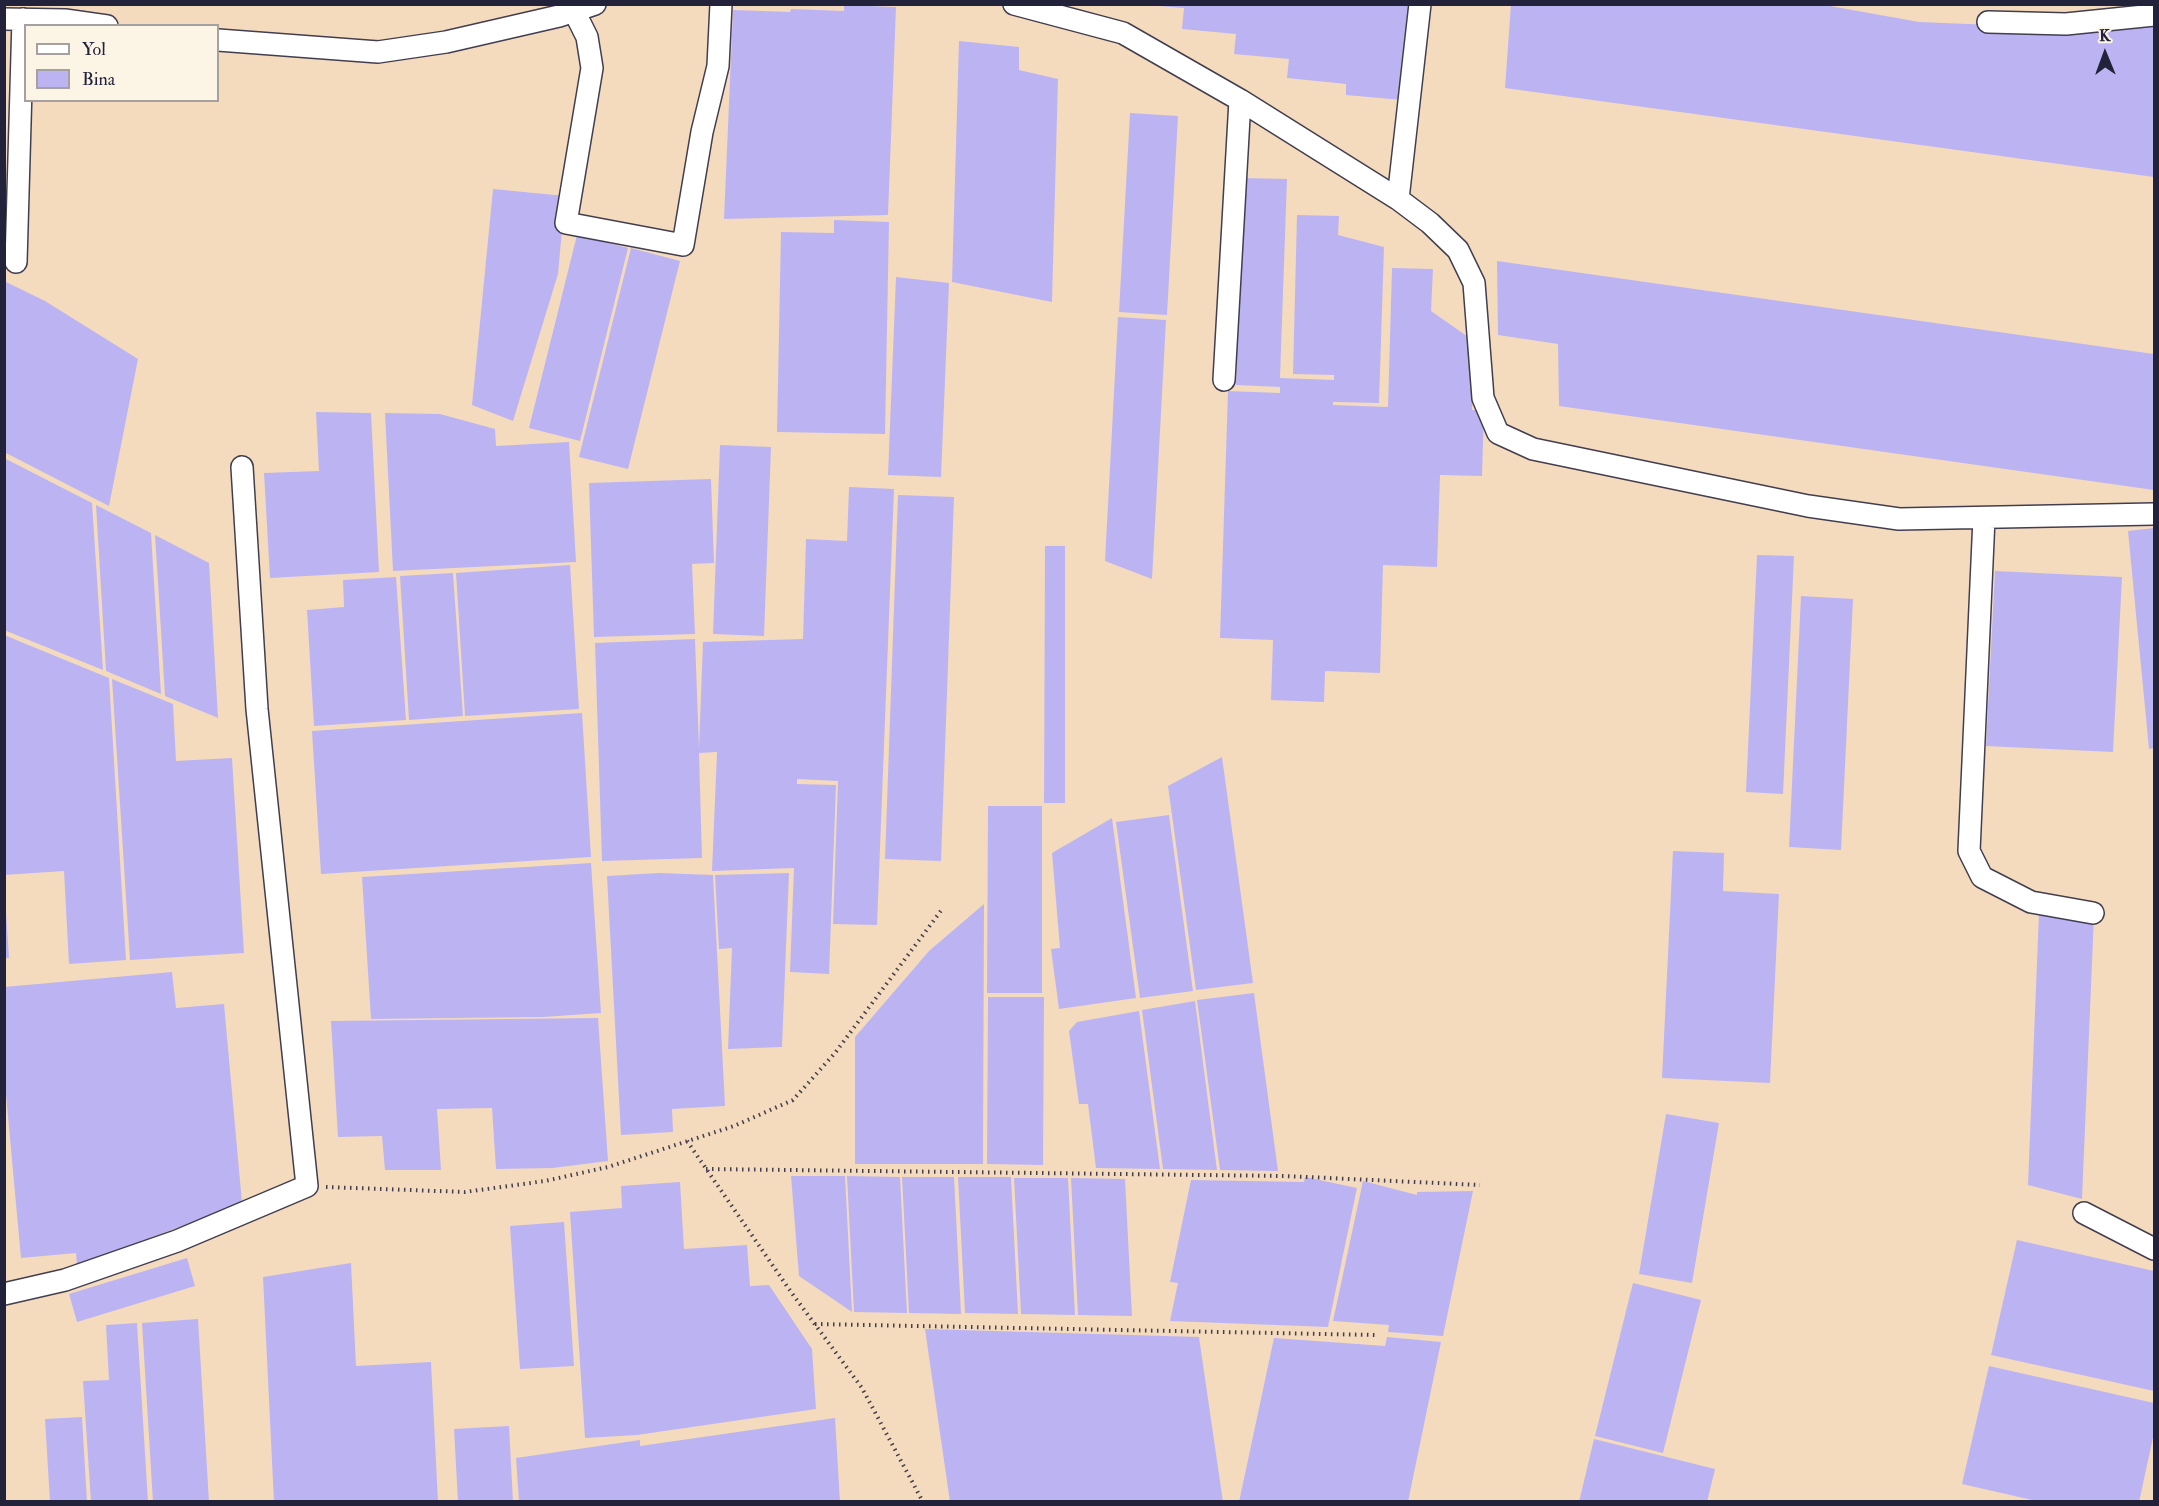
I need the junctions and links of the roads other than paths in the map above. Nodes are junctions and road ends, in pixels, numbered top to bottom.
1 (721, 4) edge
2 (1014, 4) edge
3 (1420, 4) edge
4 (588, 6) edge
5 (2154, 15) edge
6 (14, 19) edge
7 (1988, 22) dead end
8 (93, 24) edge
9 (219, 40) edge
10 (1240, 100) junction
11 (1398, 199) junction
12 (16, 262) dead end
13 (1224, 381) dead end
14 (242, 467) dead end
15 (2154, 514) edge
16 (1984, 518) junction
17 (2093, 913) dead end
18 (2085, 1213) dead end
19 (2154, 1249) edge
20 (4, 1294) edge

1 - 4 street
2 - 10 street
3 - 11 street
4 - 9 street
5 - 7 street
6 - 8 street
6 - 12 street
10 - 11 street
10 - 13 street
11 - 16 street
14 - 20 street
15 - 16 street
16 - 17 street
18 - 19 street

